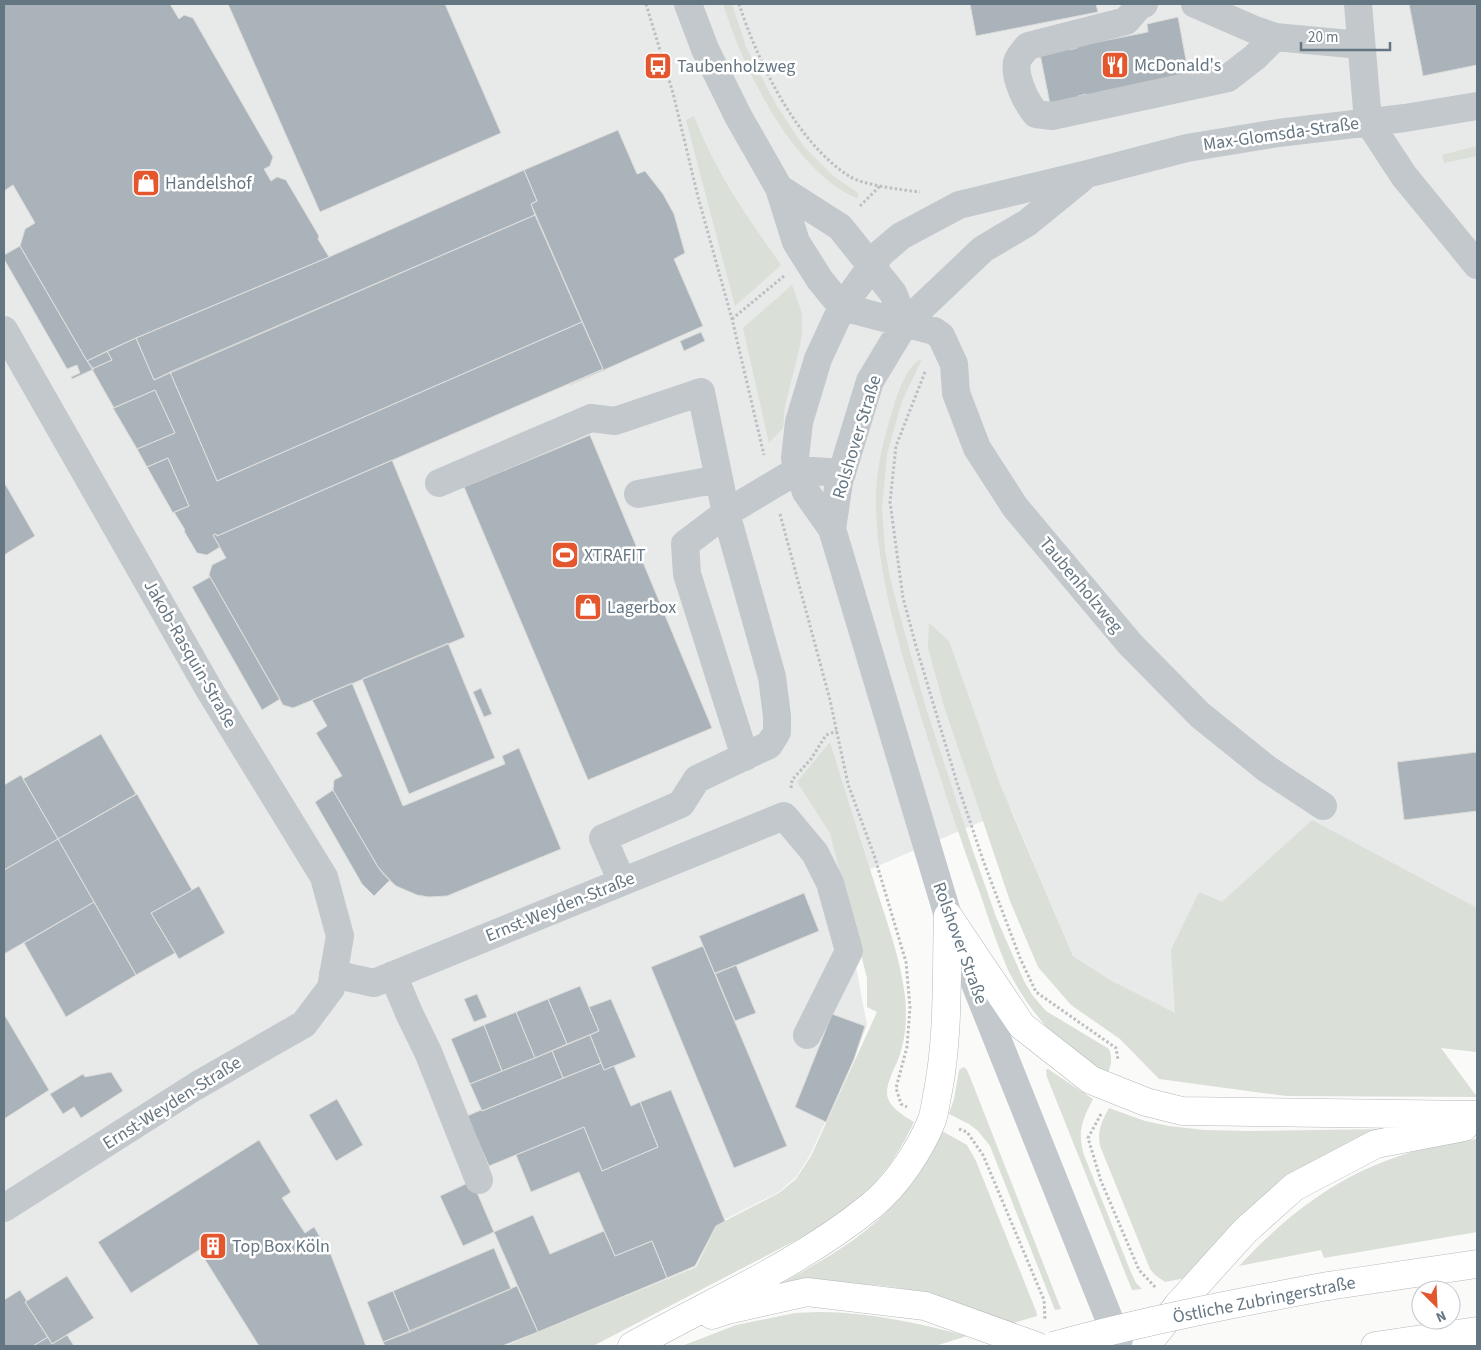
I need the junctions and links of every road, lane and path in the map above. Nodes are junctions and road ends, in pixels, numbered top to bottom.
1 (646, 4) edge
2 (688, 4) edge
3 (739, 4) edge
4 (1144, 4) edge
5 (1195, 4) edge
6 (1358, 4) edge
7 (1275, 37) junction
8 (1361, 45) junction
9 (1477, 106) edge
10 (1368, 121) junction
11 (1087, 174) junction
12 (779, 188) junction
13 (948, 210) junction
14 (1477, 265) edge
15 (871, 266) junction
16 (842, 307) junction
17 (905, 323) junction
18 (4, 330) edge
19 (941, 336) junction
20 (798, 470) junction
21 (842, 473) junction
22 (719, 479) junction
23 (439, 483) dead end
24 (772, 486) junction
25 (638, 494) dead end
26 (726, 513) junction
27 (832, 529) junction
28 (837, 731) junction
29 (745, 757) junction
30 (1323, 806) dead end
31 (784, 816) junction
32 (622, 882) junction
33 (948, 916) junction
34 (393, 975) junction
35 (332, 981) junction
36 (807, 1035) dead end
37 (1114, 1090) junction
38 (1477, 1115) edge
39 (932, 1119) junction
40 (1477, 1124) edge
41 (479, 1180) dead end
42 (4, 1208) edge
43 (1477, 1264) edge
44 (1178, 1304) junction
45 (1477, 1331) edge
46 (1044, 1340) edge
47 (641, 1341) edge
48 (1120, 1346) edge
49 (1146, 1346) edge
50 (1376, 1346) edge

1 - 24 path
2 - 12 street
3 - 13 path
4 - 7 street
5 - 7 street
6 - 8 street
7 - 8 street
8 - 10 street
9 - 10 street, Max-Glomsda-Straße
10 - 11 street, Max-Glomsda-Straße
10 - 14 street
11 - 13 street, Max-Glomsda-Straße
11 - 17 street, Max-Glomsda-Straße
12 - 15 street
12 - 16 street
13 - 15 street, Max-Glomsda-Straße
15 - 16 street, Max-Glomsda-Straße
15 - 17 street
16 - 17 street
16 - 20 street, Rolshover Straße
17 - 19 street
17 - 21 street, Rolshover Straße
18 - 35 street, Jakob-Rasquin-Straße
19 - 30 street, Taubenholzweg
19 - 37 path
20 - 21 street
20 - 24 street
20 - 27 street, Rolshover Straße
21 - 27 street, Rolshover Straße
22 - 23 street
22 - 25 street
22 - 26 street
24 - 26 street
24 - 28 path
26 - 29 street
26 - 29 street
27 - 33 street, Rolshover Straße
28 - 31 path
28 - 39 path
29 - 32 street
31 - 32 street, Ernst-Weyden-Straße
31 - 36 street
32 - 34 street, Ernst-Weyden-Straße
33 - 37 highway
33 - 39 highway
33 - 48 street, Rolshover Straße
34 - 35 street, Ernst-Weyden-Straße
34 - 41 street
35 - 42 street, Ernst-Weyden-Straße
37 - 38 highway
37 - 44 path
39 - 46 path
39 - 47 highway
40 - 44 highway
43 - 46 highway, Östliche Zubringerstraße, bridge
44 - 49 highway
45 - 50 highway
46 - 47 highway

